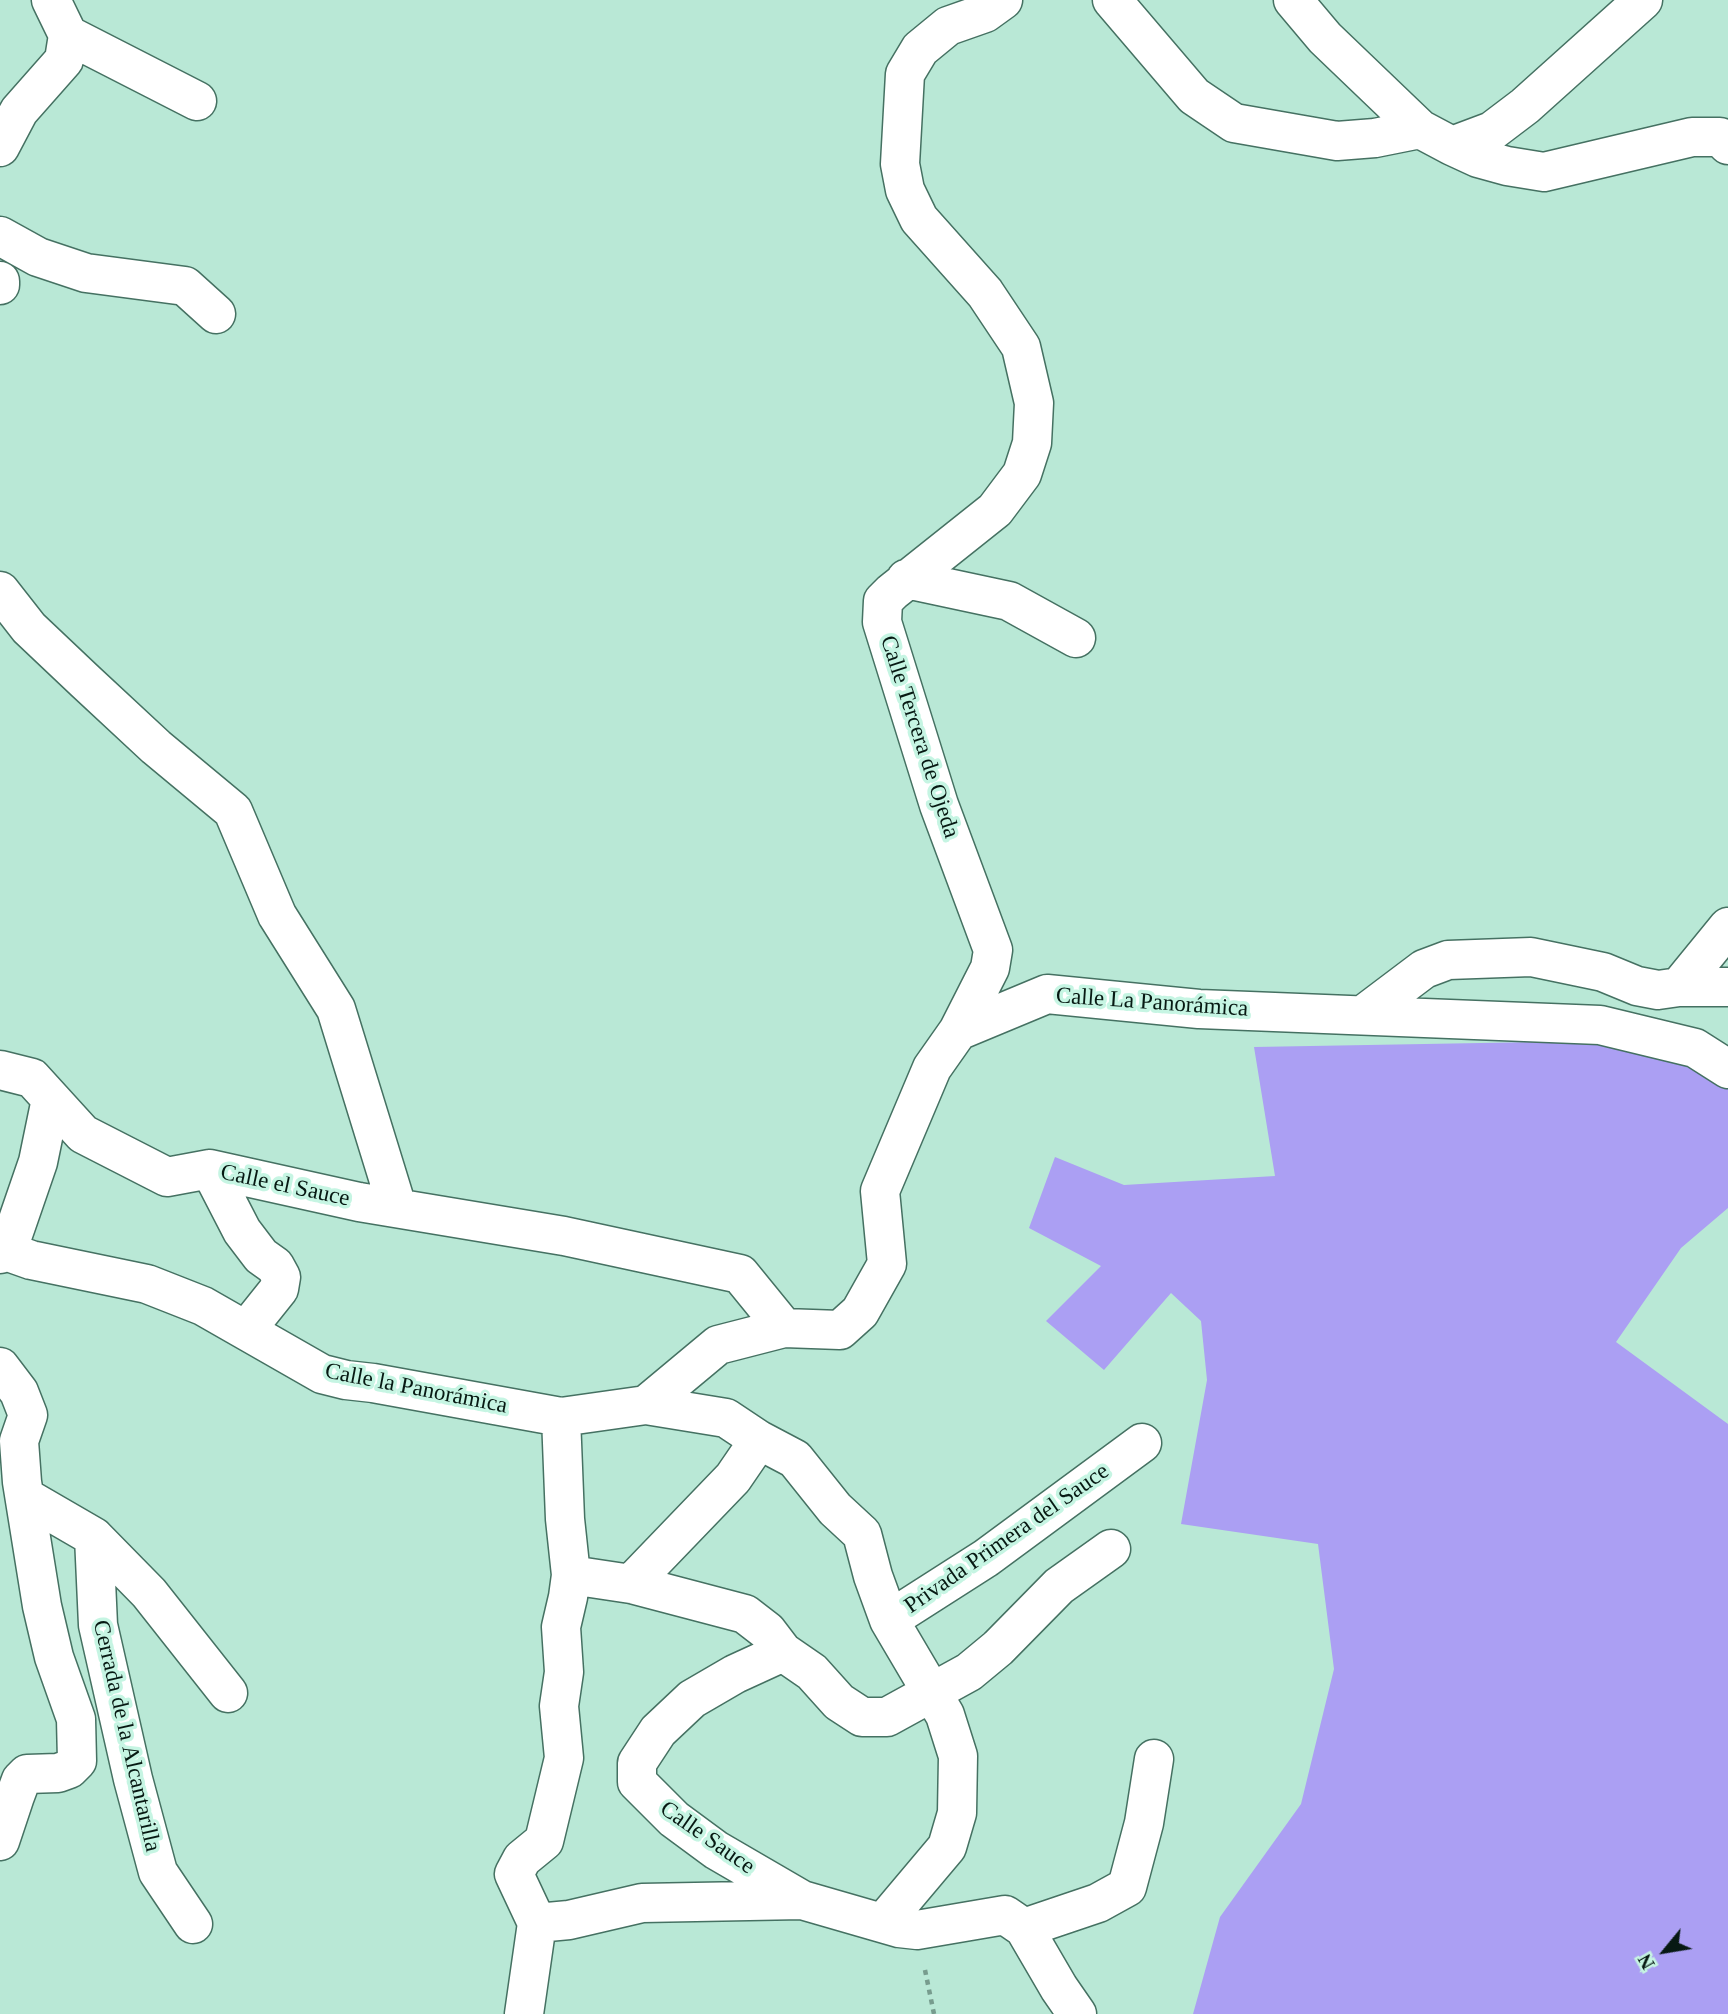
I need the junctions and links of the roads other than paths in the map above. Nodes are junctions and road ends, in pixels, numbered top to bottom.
1 (51, 0) edge
2 (1003, 0) edge
3 (1112, 0) edge
4 (1293, 0) edge
5 (1643, 0) edge
6 (68, 34) junction
7 (197, 101) dead end
8 (1436, 137) junction
9 (1728, 145) edge
10 (0, 147) edge
11 (0, 236) edge
12 (216, 314) dead end
13 (906, 579) junction
14 (0, 591) edge
15 (14, 637) edge
16 (1076, 638) dead end
17 (1728, 927) edge
18 (1679, 987) junction
19 (1728, 987) edge
20 (1363, 1016) junction
21 (958, 1031) junction
22 (1728, 1069) edge
23 (0, 1070) edge
24 (51, 1098) junction
25 (210, 1169) junction
26 (397, 1208) junction
27 (2, 1252) edge
28 (784, 1328) junction
29 (247, 1329) junction
30 (0, 1367) edge
31 (646, 1405) junction
32 (561, 1417) junction
33 (759, 1440) junction
34 (1142, 1443) dead end
35 (16, 1485) edge
36 (94, 1537) junction
37 (1111, 1549) dead end
38 (571, 1575) junction
39 (631, 1584) junction
40 (889, 1620) junction
41 (783, 1652) junction
42 (933, 1692) junction
43 (228, 1693) dead end
44 (1154, 1759) dead end
45 (0, 1841) edge
46 (803, 1900) junction
47 (537, 1923) junction
48 (883, 1923) junction
49 (193, 1924) dead end
50 (1024, 1928) junction
51 (524, 2014) edge
52 (1077, 2014) edge

1 - 6 street
2 - 13 street, Calle Tercera de Ojeda
3 - 8 street
4 - 8 street
5 - 8 street
6 - 7 street
6 - 10 street
8 - 9 street
11 - 12 street
13 - 16 street
13 - 21 street, Calle Tercera de Ojeda
14 - 15 street
15 - 26 street
17 - 18 street
18 - 19 street
18 - 20 street
20 - 21 street, Calle La Panorámica
20 - 22 street, Calle La Panorámica
21 - 28 street
23 - 24 street, Calle el Sauce
24 - 25 street, Calle el Sauce
24 - 27 street
25 - 26 street, Calle el Sauce
25 - 29 street
26 - 28 street, Calle el Sauce
27 - 29 street, Calle la Panorámica
28 - 31 street
29 - 32 street, Calle la Panorámica
30 - 35 street
31 - 32 street, Calle la Panorámica
31 - 33 street
32 - 38 street
33 - 39 street
33 - 40 street, Privada Primera del Sauce
34 - 40 street, Privada Primera del Sauce
35 - 36 street
35 - 45 street
36 - 43 street
36 - 49 street, Cerrada de la Alcantarilla
37 - 42 street
38 - 39 street
38 - 47 street
39 - 41 street
40 - 42 street
41 - 42 street
41 - 46 street, Calle Sauce
42 - 48 street
44 - 50 street
46 - 47 street
46 - 48 street, Calle Sauce
47 - 51 street
48 - 50 street, Calle Sauce
50 - 52 street

